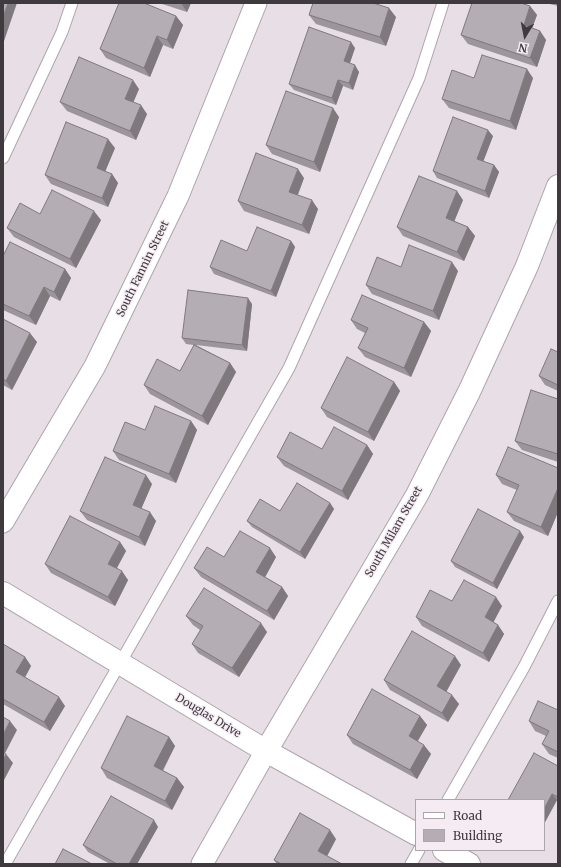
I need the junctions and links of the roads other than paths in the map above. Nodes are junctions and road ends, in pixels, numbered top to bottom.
1 (72, 3) edge
2 (256, 3) edge
3 (443, 3) edge
4 (3, 158) edge
5 (558, 186) edge
6 (3, 522) edge
7 (3, 593) edge
8 (558, 601) edge
9 (119, 662) junction
10 (266, 751) junction
11 (449, 799) edge
12 (415, 833) edge
13 (418, 851) edge
14 (446, 851) edge
15 (5, 864) edge
16 (202, 864) edge
17 (411, 864) edge
18 (469, 864) edge

1 - 4 lane
2 - 6 street, South Fannin Street
3 - 9 lane
5 - 10 street, South Milam Street
7 - 9 street, Douglas Drive
8 - 11 lane
9 - 10 street, Douglas Drive
9 - 15 lane
10 - 12 street, Douglas Drive
10 - 16 street, South Milam Street
13 - 17 lane
14 - 18 street

